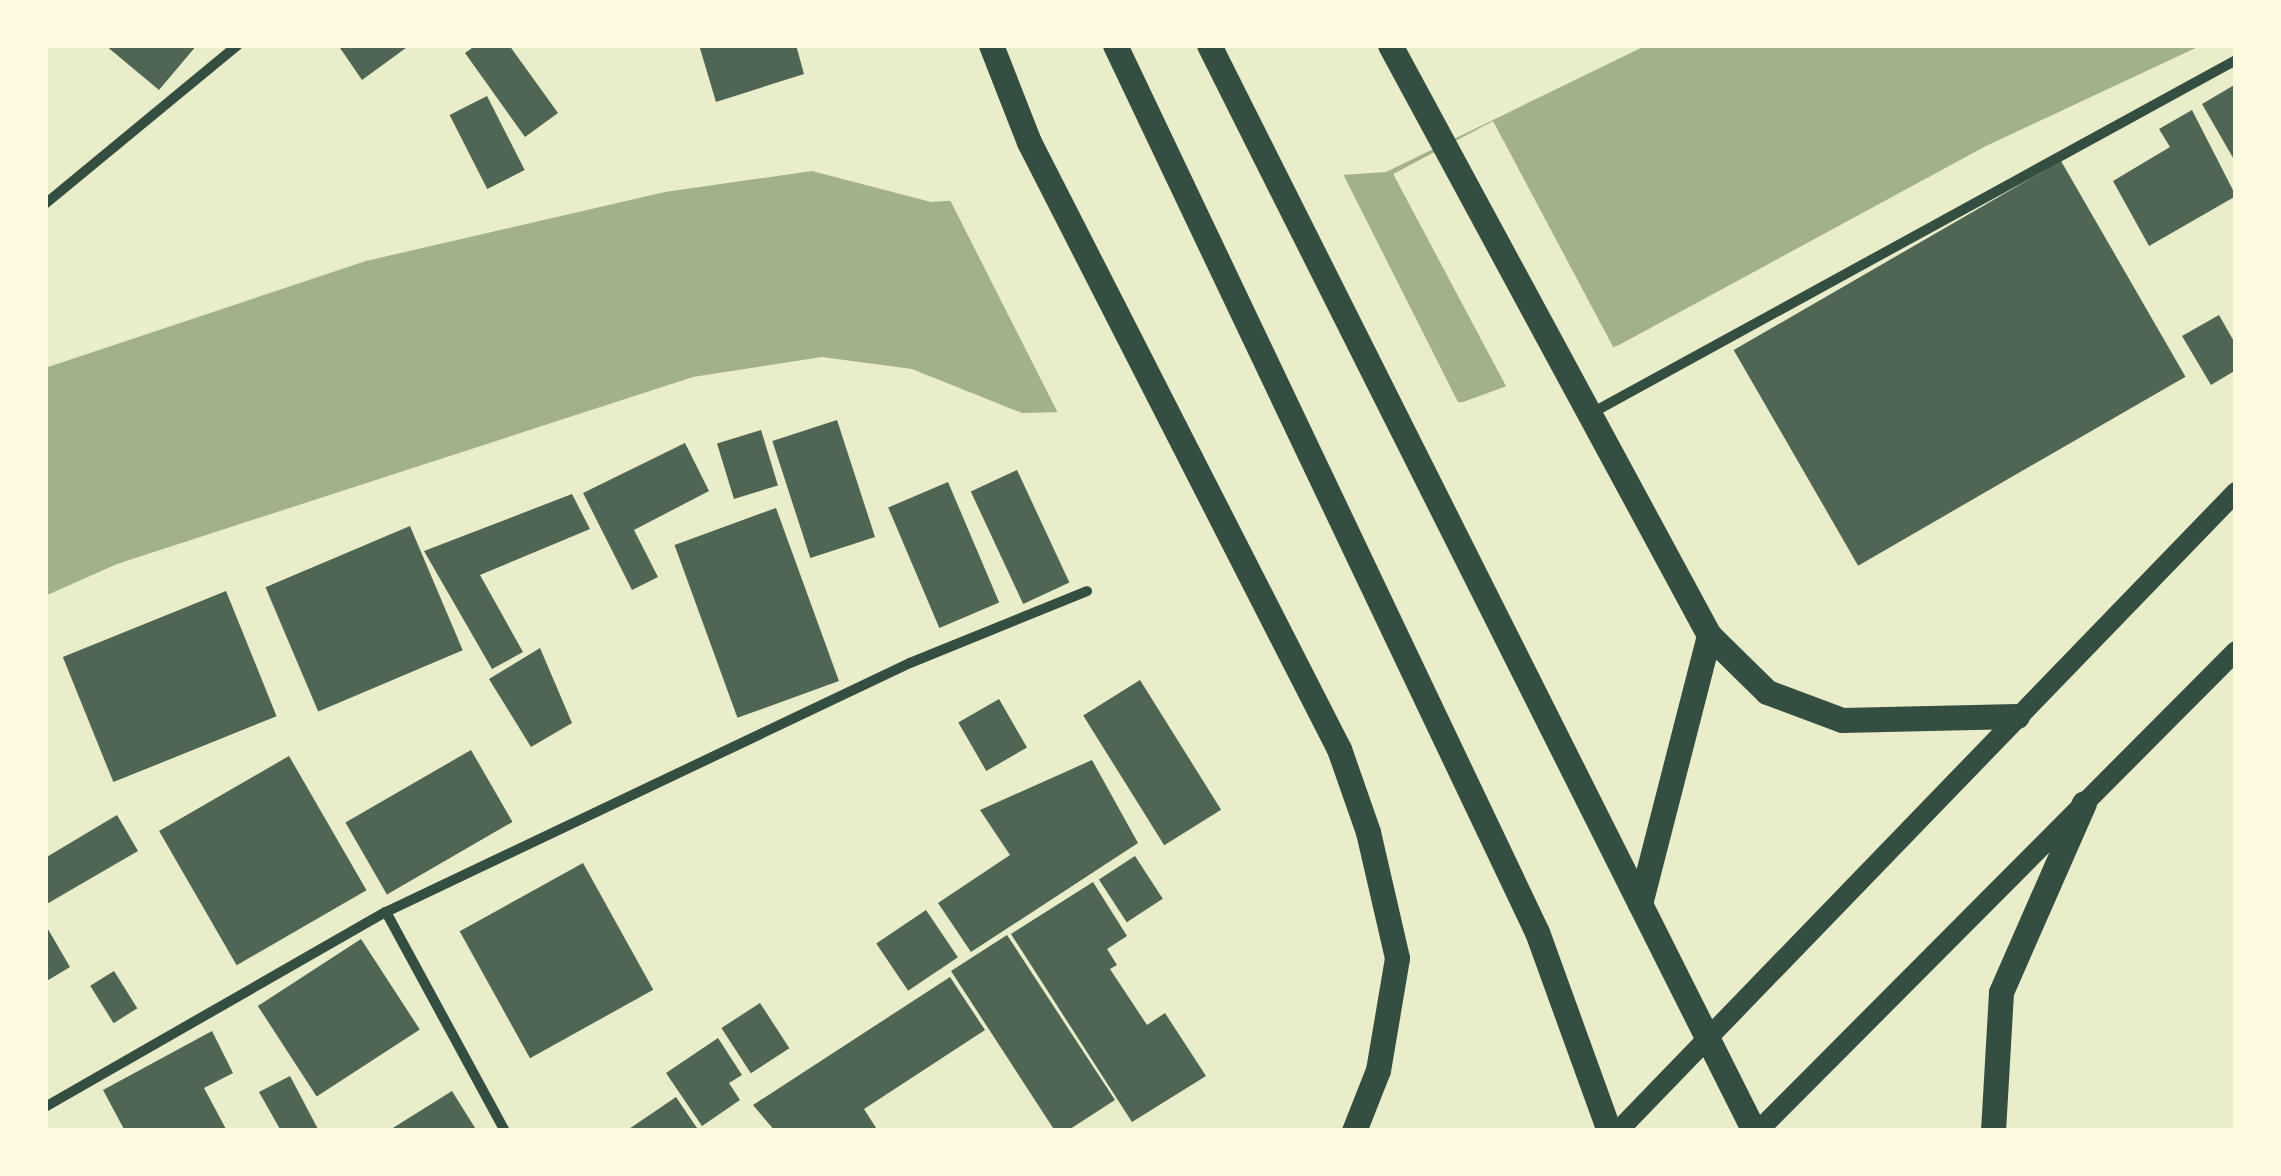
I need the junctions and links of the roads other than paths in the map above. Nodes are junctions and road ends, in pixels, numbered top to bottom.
1 (238, 45) edge
2 (991, 45) edge
3 (1115, 45) edge
4 (1395, 47) edge
5 (1210, 48) edge
6 (2236, 60) edge
7 (45, 204) edge
8 (1585, 417) junction
9 (2236, 492) edge
10 (1086, 590) dead end
11 (1709, 635) junction
12 (2236, 651) edge
13 (2017, 716) junction
14 (2084, 803) junction
15 (1640, 904) junction
16 (386, 912) junction
17 (1710, 1044) junction
18 (45, 1107) edge
19 (505, 1131) edge
20 (1354, 1131) edge
21 (1608, 1131) edge
22 (1618, 1131) edge
23 (1756, 1131) edge
24 (1993, 1131) edge

1 - 7 street
2 - 20 main road
3 - 21 main road
4 - 8 main road
5 - 15 main road
6 - 8 street
8 - 11 main road
9 - 13 main road
10 - 16 street
11 - 13 main road
11 - 15 main road
12 - 14 main road
13 - 17 main road
14 - 23 main road
14 - 24 main road
15 - 17 main road
16 - 18 street
16 - 19 street
17 - 22 main road
17 - 23 main road

